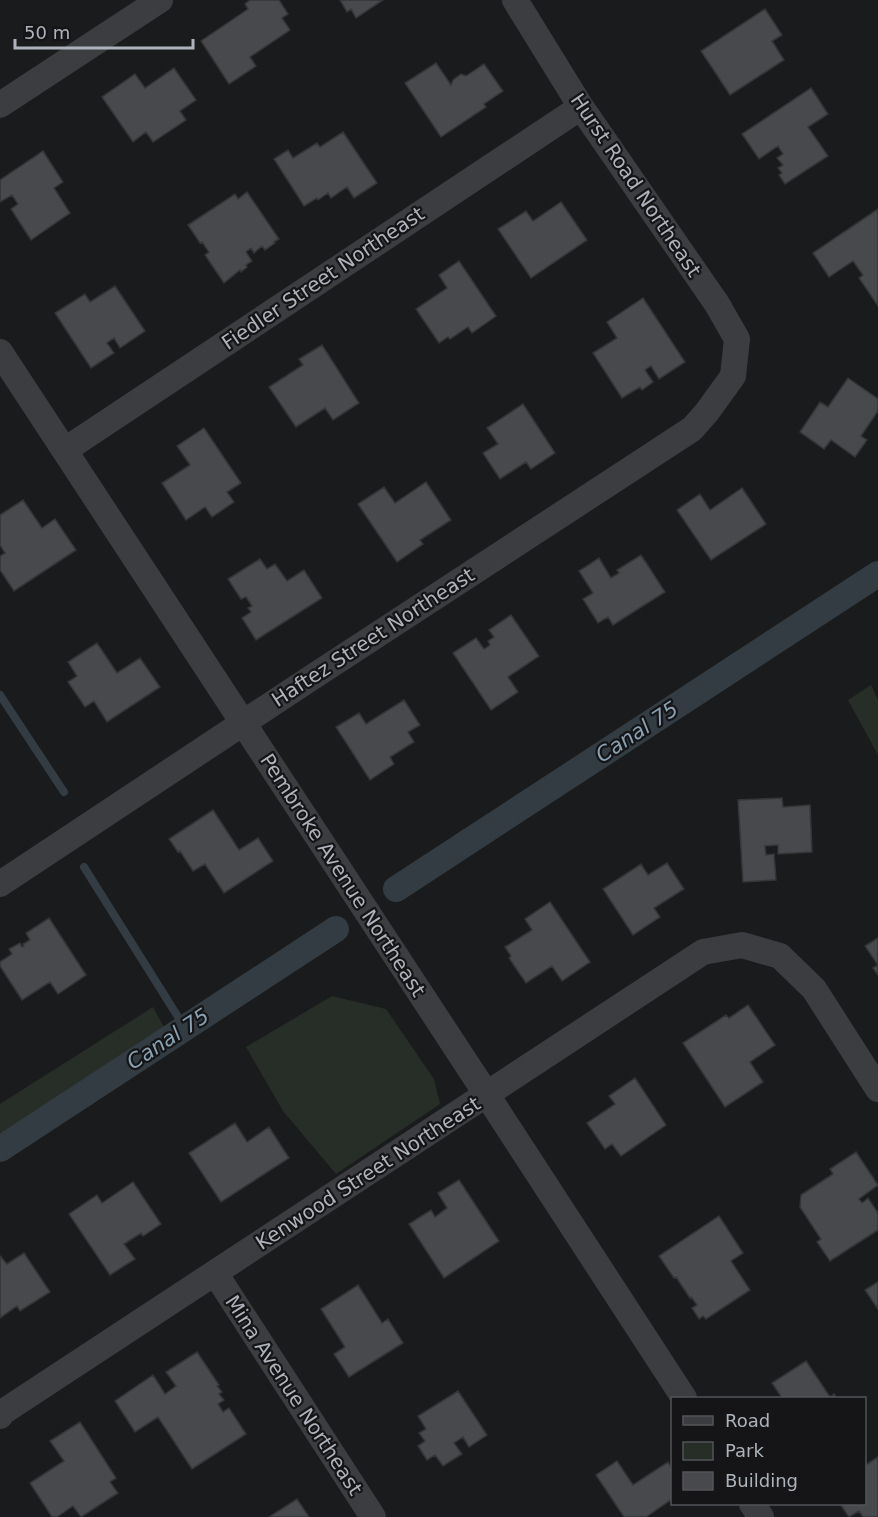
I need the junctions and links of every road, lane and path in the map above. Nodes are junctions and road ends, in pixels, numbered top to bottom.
1 (160, 0) edge
2 (515, 0) edge
3 (0, 105) edge
4 (582, 107) junction
5 (0, 352) edge
6 (733, 376) joint
7 (65, 450) junction
8 (243, 723) junction
9 (0, 884) edge
10 (878, 1089) edge
11 (487, 1095) junction
12 (214, 1273) junction
13 (683, 1397) edge
14 (0, 1416) edge
15 (373, 1517) edge

1 - 3 street
2 - 4 street, Hurst Road Northeast
4 - 6 street, Hurst Road Northeast
4 - 7 street, Fiedler Street Northeast
5 - 7 street, Pembroke Avenue Northeast
6 - 8 street, Haftez Street Northeast
7 - 8 street, Pembroke Avenue Northeast
8 - 9 street, Haftez Street Northeast
8 - 11 street, Pembroke Avenue Northeast
10 - 11 street, Kenwood Street Northeast
11 - 12 street, Kenwood Street Northeast
11 - 13 street, Pembroke Avenue Northeast
12 - 14 street, Kenwood Street Northeast
12 - 15 street, Mina Avenue Northeast

